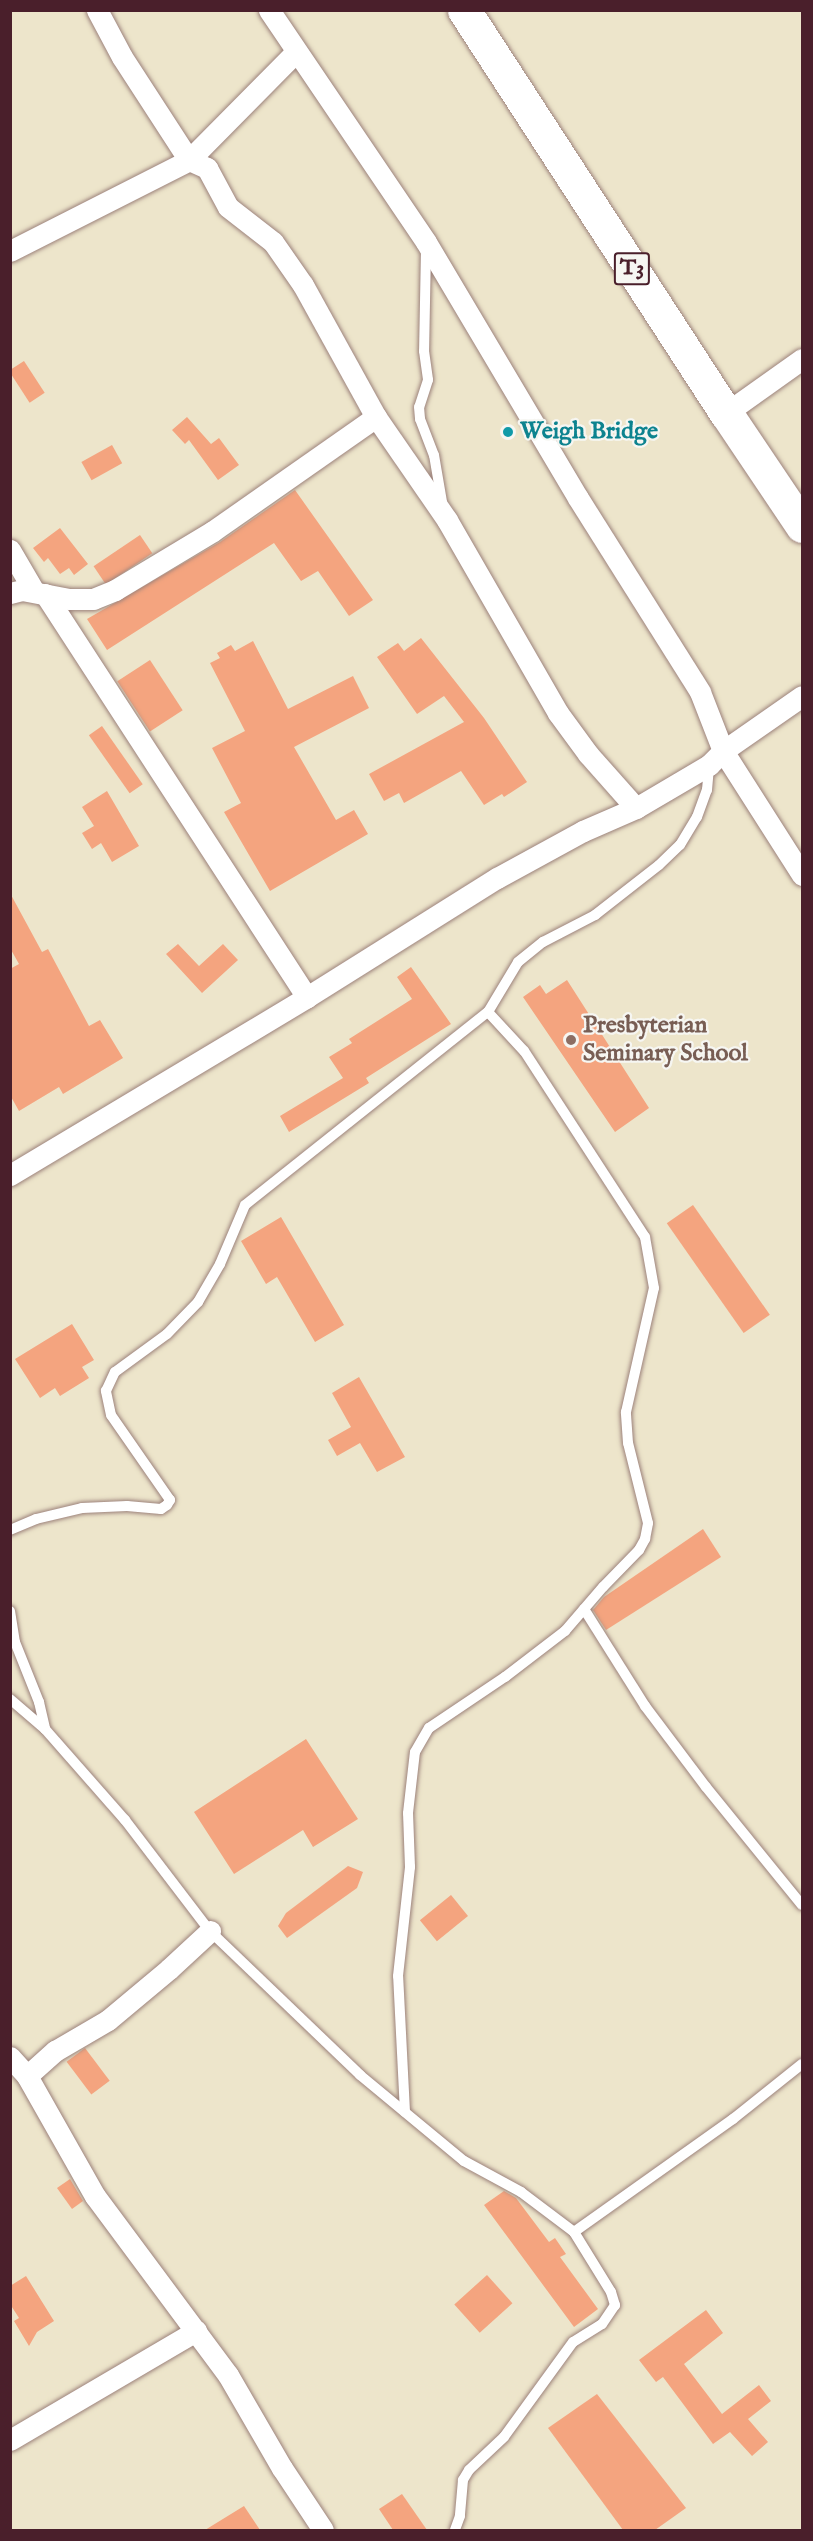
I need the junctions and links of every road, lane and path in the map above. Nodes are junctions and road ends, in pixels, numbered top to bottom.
1 (97, 10) edge
2 (268, 10) edge
3 (464, 10) edge
4 (296, 52) junction
5 (189, 160) junction
6 (426, 242) junction
7 (10, 251) edge
8 (802, 359) edge
9 (726, 413) junction
10 (376, 417) junction
11 (447, 520) junction
12 (802, 526) edge
13 (10, 550) edge
14 (40, 592) junction
15 (10, 593) edge
16 (802, 696) edge
17 (716, 758) junction
18 (636, 808) junction
19 (802, 875) edge
20 (307, 997) junction
21 (488, 1012) junction
22 (10, 1175) edge
23 (10, 1530) edge
24 (584, 1609) junction
25 (10, 1611) edge
26 (10, 1699) edge
27 (45, 1729) junction
28 (802, 1905) edge
29 (210, 1931) junction
30 (10, 2057) edge
31 (802, 2064) edge
32 (27, 2076) junction
33 (405, 2112) junction
34 (574, 2232) junction
35 (196, 2331) junction
36 (10, 2440) edge
37 (323, 2530) edge
38 (454, 2530) edge

1 - 5 street
2 - 4 street
3 - 9 highway, T3
4 - 5 street
4 - 6 street
5 - 7 street
5 - 10 street
6 - 11 lane
6 - 17 street
8 - 9 street
9 - 12 highway, T3
10 - 11 street
10 - 14 street
11 - 18 street
13 - 14 street
14 - 15 street
14 - 20 street
16 - 17 street
17 - 18 street
17 - 19 street
17 - 21 lane
18 - 20 street
20 - 22 street
21 - 23 lane
21 - 24 lane
24 - 28 lane
24 - 33 lane
25 - 27 lane
26 - 27 lane
27 - 29 lane
29 - 32 street
29 - 33 lane
30 - 32 street
31 - 34 lane
32 - 35 street
33 - 34 lane
34 - 38 lane
35 - 36 street
35 - 37 street

